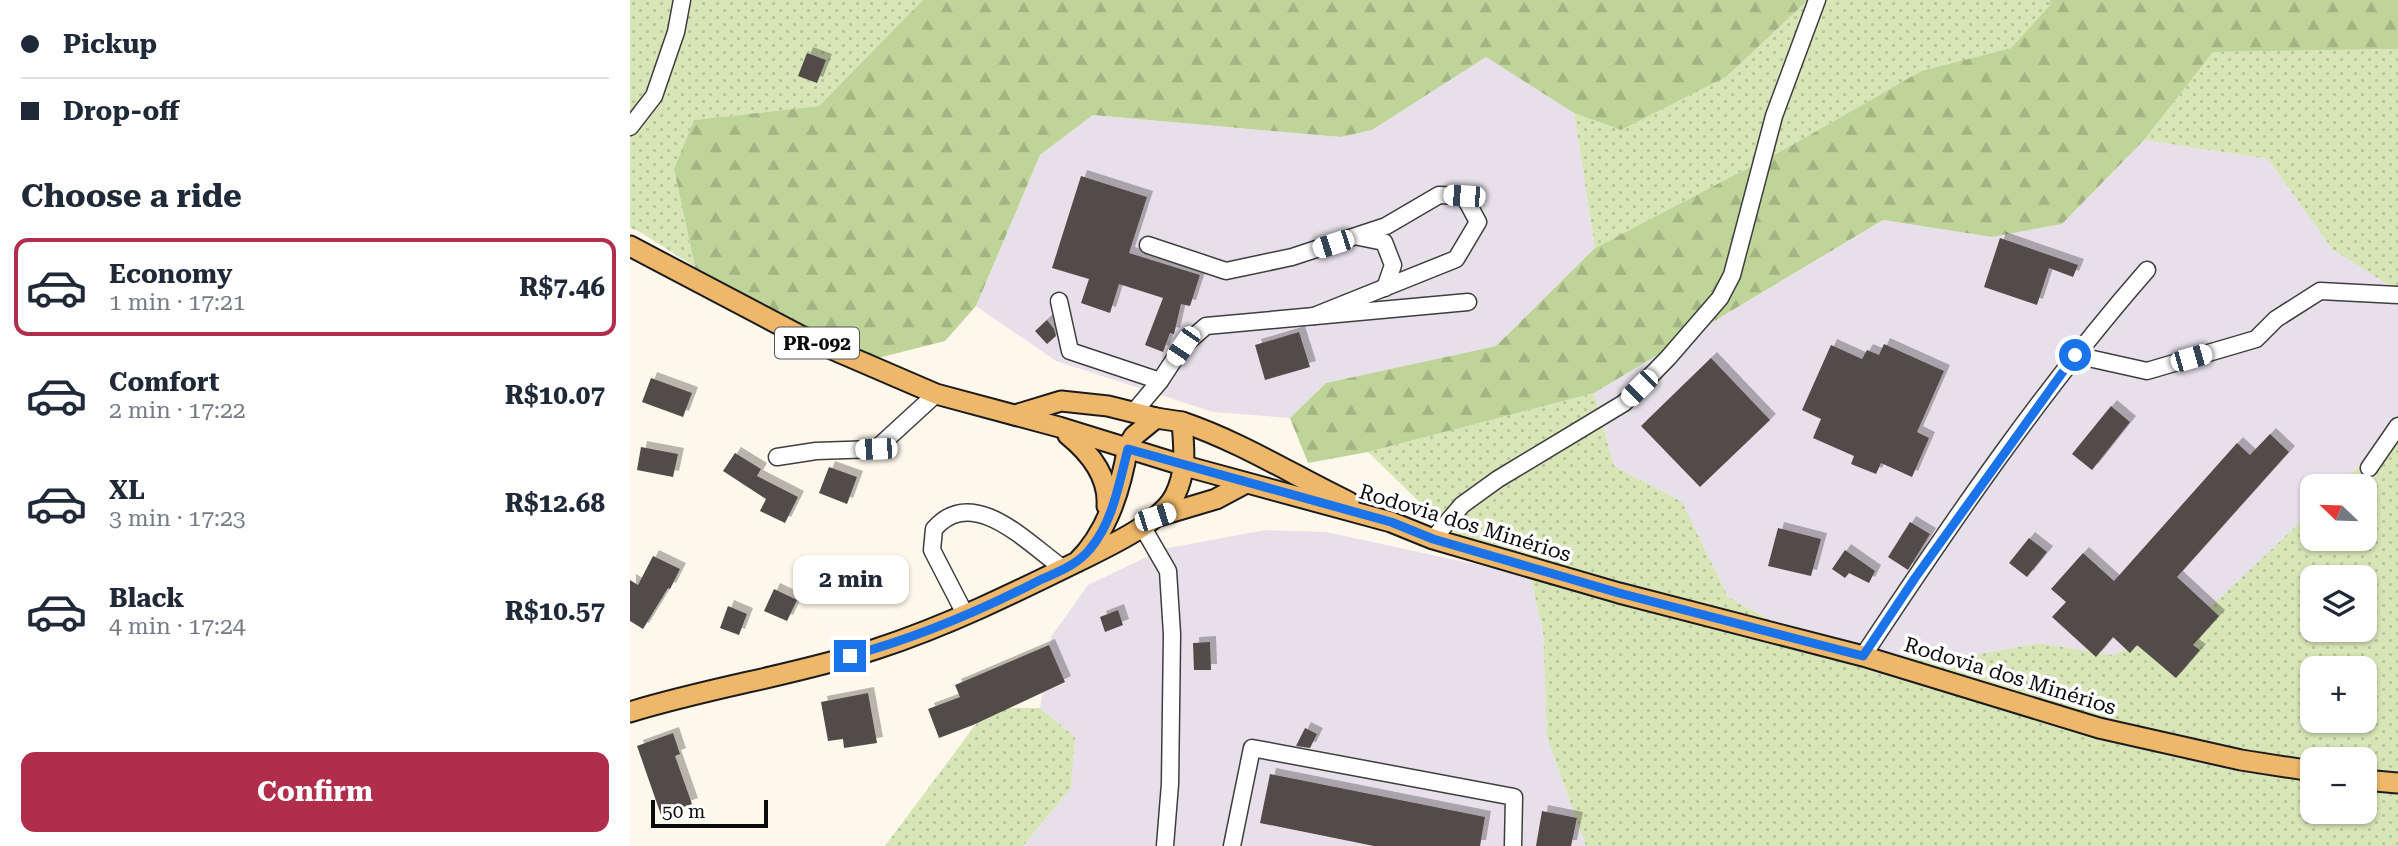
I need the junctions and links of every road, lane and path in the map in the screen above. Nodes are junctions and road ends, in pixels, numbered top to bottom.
1 (682, 0) edge
2 (1817, 0) edge
3 (630, 127) edge
4 (1354, 237) junction
5 (1148, 245) dead end
6 (630, 246) edge
7 (2147, 270) dead end
8 (1385, 288) junction
9 (2398, 295) edge
10 (1059, 301) dead end
11 (1468, 302) dead end
12 (1314, 316) junction
13 (2075, 355) junction
14 (1160, 381) junction
15 (936, 394) junction
16 (1133, 412) junction
17 (1014, 416) junction
18 (1156, 418) junction
19 (1182, 422) junction
20 (2398, 426) edge
21 (1059, 428) junction
22 (1128, 449) junction
23 (777, 457) dead end
24 (1185, 466) junction
25 (2369, 468) dead end
26 (1246, 482) junction
27 (1149, 522) junction
28 (1391, 522) junction
29 (1104, 530) junction
30 (1433, 539) junction
31 (1071, 565) junction
32 (965, 614) junction
33 (1863, 656) junction
34 (630, 712) edge
35 (2300, 769) edge
36 (2377, 781) edge
37 (2398, 783) edge
38 (1165, 846) edge
39 (1234, 846) edge
40 (1513, 846) edge

1 - 3 street
2 - 30 street
4 - 5 street
4 - 8 street
4 - 8 street
6 - 15 main road, Rodovia dos Minérios / PR-092
7 - 13 street
8 - 12 street
9 - 13 street
10 - 14 street
11 - 12 street
12 - 14 street
13 - 33 street
14 - 16 street
15 - 17 main road, Rodovia dos Minérios / PR-092
15 - 23 street
16 - 17 main road
16 - 18 main road
17 - 21 main road, Rodovia dos Minérios / PR-092
18 - 19 main road
18 - 22 main road
19 - 24 main road
19 - 28 main road
20 - 25 street
21 - 22 main road, Rodovia dos Minérios / PR-092
21 - 29 main road
22 - 24 main road, Rodovia dos Minérios / PR-092
22 - 29 main road
24 - 26 main road, Rodovia dos Minérios / PR-092
24 - 27 main road
26 - 27 main road
26 - 28 main road, Rodovia dos Minérios / PR-092
27 - 31 main road
27 - 38 street
28 - 30 main road, Rodovia dos Minérios / PR-092
29 - 31 main road
30 - 33 main road, Rodovia dos Minérios / PR-092
31 - 32 main road
31 - 32 street
32 - 34 main road
33 - 35 main road, Rodovia dos Minérios / PR-092
36 - 37 main road
39 - 40 street

